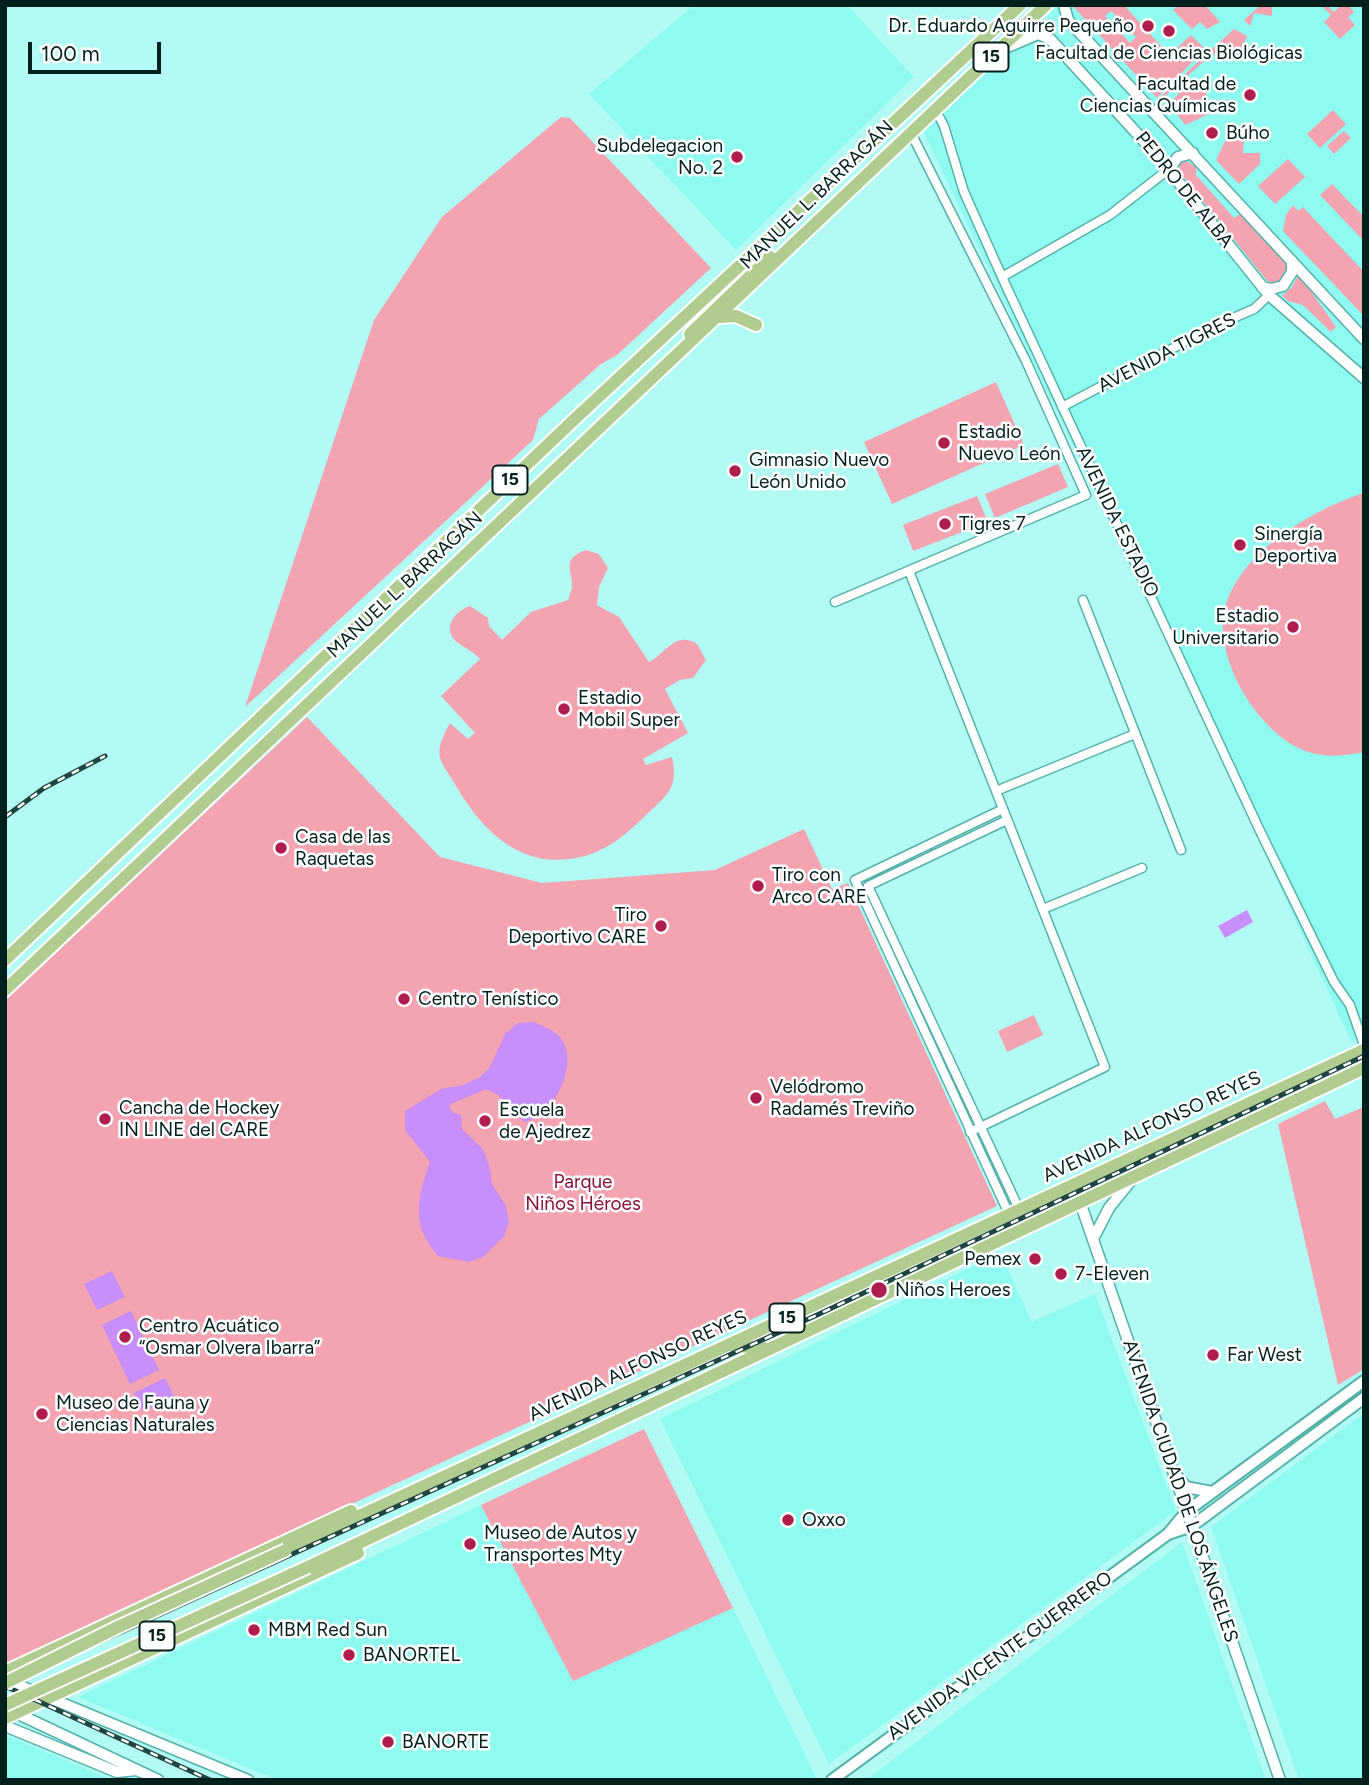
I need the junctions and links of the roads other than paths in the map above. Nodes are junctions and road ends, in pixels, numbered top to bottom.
1 (1020, 5) edge
2 (1046, 5) edge
3 (1064, 5) edge
4 (996, 52) junction
5 (935, 109) junction
6 (910, 131) junction
7 (1192, 153) junction
8 (1169, 169) junction
9 (801, 235) junction
10 (1292, 261) junction
11 (1002, 277) junction
12 (1266, 291) junction
13 (719, 317) junction
14 (756, 325) dead end
15 (1364, 338) edge
16 (679, 353) junction
17 (1364, 378) edge
18 (1062, 407) junction
19 (909, 571) junction
20 (1083, 600) dead end
21 (835, 602) dead end
22 (1135, 734) junction
23 (996, 791) junction
24 (1003, 809) junction
25 (1007, 820) junction
26 (1181, 850) dead end
27 (1142, 868) dead end
28 (1043, 909) junction
29 (5, 960) edge
30 (5, 990) edge
31 (1364, 1047) edge
32 (1364, 1068) edge
33 (947, 1070) junction
34 (974, 1130) junction
35 (1134, 1177) junction
36 (1100, 1193) junction
37 (1042, 1198) junction
38 (1080, 1202) junction
39 (1014, 1212) junction
40 (1094, 1239) junction
41 (729, 1345) junction
42 (770, 1349) junction
43 (1364, 1381) edge
44 (1364, 1398) edge
45 (1174, 1473) junction
46 (1212, 1492) junction
47 (402, 1497) junction
48 (1187, 1511) junction
49 (1192, 1526) junction
50 (1168, 1534) junction
51 (372, 1538) junction
52 (5, 1672) edge
53 (5, 1681) edge
54 (5, 1692) edge
55 (50, 1698) junction
56 (8, 1711) edge
57 (5, 1726) edge
58 (137, 1770) junction
59 (158, 1780) edge
60 (248, 1780) edge
61 (832, 1780) edge
62 (1280, 1780) edge

1 - 29 highway, MANUEL L. BARRAGÁN / 15
2 - 4 highway, MANUEL L. BARRAGÁN / 15
3 - 7 street, PEDRO DE ALBA
4 - 5 highway, MANUEL L. BARRAGÁN / 15
4 - 8 street, PEDRO DE ALBA
5 - 6 highway, MANUEL L. BARRAGÁN / 15
5 - 11 street, AVENIDA ESTADIO
6 - 9 highway, MANUEL L. BARRAGÁN / 15
6 - 19 street
7 - 8 street
7 - 10 street, PEDRO DE ALBA
8 - 11 street
8 - 12 street, PEDRO DE ALBA
9 - 13 highway, MANUEL L. BARRAGÁN / 15
9 - 16 highway
10 - 12 street
10 - 15 street, PEDRO DE ALBA
11 - 18 street, AVENIDA ESTADIO
12 - 17 street, PEDRO DE ALBA
12 - 18 street, AVENIDA TIGRES
13 - 14 highway
13 - 16 highway, MANUEL L. BARRAGÁN / 15
16 - 30 highway, MANUEL L. BARRAGÁN / 15
18 - 31 street, AVENIDA ESTADIO
19 - 21 street
19 - 23 street
20 - 22 street
22 - 23 street
22 - 26 street
23 - 24 street
24 - 25 street
24 - 33 street
25 - 28 street
25 - 33 street
27 - 28 street
28 - 34 street
31 - 37 highway, AVENIDA ALFONSO REYES / 15
32 - 35 highway, AVENIDA ALFONSO REYES / 15
33 - 34 street
34 - 39 street
35 - 36 highway, AVENIDA ALFONSO REYES / 15
35 - 40 street
36 - 37 highway
36 - 38 highway, AVENIDA ALFONSO REYES / 15
37 - 39 highway, AVENIDA ALFONSO REYES / 15
38 - 40 street, AVENIDA CIUDAD DE LOS ÁNGELES
38 - 42 highway, AVENIDA ALFONSO REYES / 15
39 - 41 highway, AVENIDA ALFONSO REYES / 15
40 - 45 street, AVENIDA CIUDAD DE LOS ÁNGELES
41 - 42 highway
41 - 47 highway, AVENIDA ALFONSO REYES / 15
42 - 51 highway, AVENIDA ALFONSO REYES / 15
43 - 46 main road, AVENIDA VICENTE GUERRERO
44 - 49 main road, AVENIDA VICENTE GUERRERO
45 - 46 main road
45 - 48 street, AVENIDA CIUDAD DE LOS ÁNGELES
46 - 48 main road, AVENIDA VICENTE GUERRERO
47 - 52 highway
47 - 53 highway, AVENIDA ALFONSO REYES / 15, bridge
48 - 49 street, AVENIDA CIUDAD DE LOS ÁNGELES
48 - 50 main road, AVENIDA VICENTE GUERRERO
49 - 50 main road, AVENIDA VICENTE GUERRERO
49 - 62 street, AVENIDA CIUDAD DE LOS ÁNGELES
50 - 61 main road, AVENIDA VICENTE GUERRERO
51 - 55 highway
51 - 56 highway, AVENIDA ALFONSO REYES / 15, bridge
53 - 55 street
54 - 56 highway
55 - 56 highway
55 - 60 street
56 - 58 street
57 - 58 street
58 - 59 street

